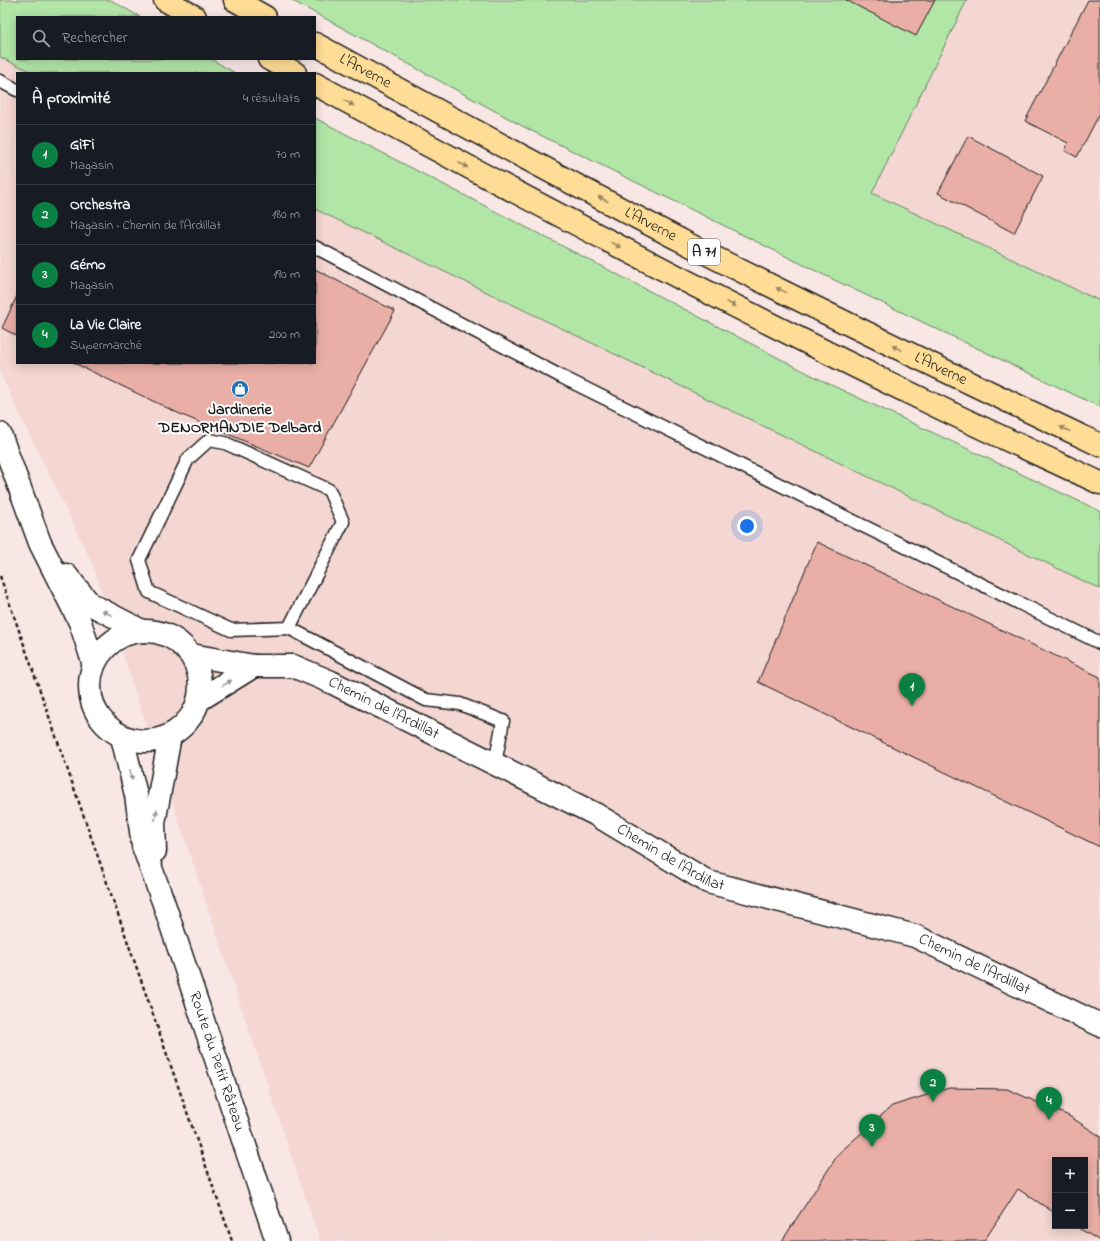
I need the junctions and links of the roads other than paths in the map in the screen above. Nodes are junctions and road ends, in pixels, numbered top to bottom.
1 (165, 0) edge
2 (235, 0) edge
3 (193, 16) edge
4 (263, 16) edge
5 (316, 45) edge
6 (272, 60) edge
7 (293, 72) edge
8 (0, 81) edge
9 (316, 85) edge
10 (16, 89) edge
11 (316, 248) edge
12 (0, 434) edge
13 (1100, 445) edge
14 (1100, 483) edge
15 (40, 543) junction
16 (289, 628) junction
17 (142, 631) junction
18 (1100, 643) edge
19 (191, 655) junction
20 (94, 665) junction
21 (254, 666) junction
22 (199, 700) junction
23 (170, 736) junction
24 (122, 737) junction
25 (495, 764) junction
26 (156, 882) junction
27 (1100, 1025) edge
28 (277, 1241) edge

1 - 3 highway
2 - 4 highway
13 -> 5 highway, L'Arverne / A 71
6 - 7 highway
8 - 10 lane
9 -> 14 highway, A 71
11 - 18 lane
12 - 15 street
17 -> 15 street
15 - 20 street
16 - 16 lane
16 - 25 lane
17 - 19 street
17 - 20 street
19 - 21 street, Chemin de l'Ardillat
19 - 22 street
20 - 24 street
22 -> 21 street
21 - 25 street, Chemin de l'Ardillat
22 - 23 street
23 - 24 street
26 -> 23 street, Route du Petit Râteau
24 -> 26 street, Route du Petit Râteau
25 - 27 street, Chemin de l'Ardillat
26 - 28 street, Route du Petit Râteau

